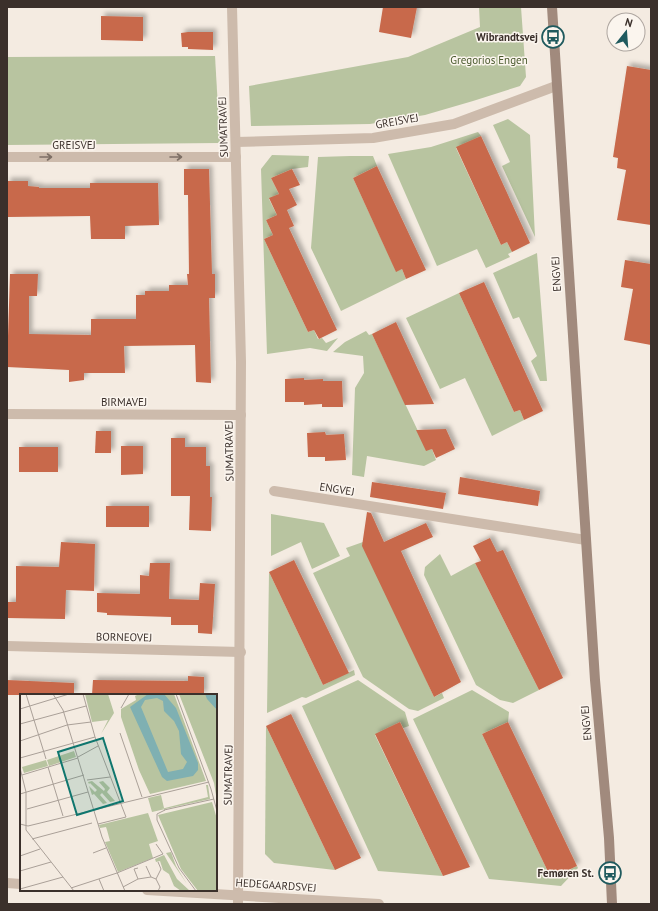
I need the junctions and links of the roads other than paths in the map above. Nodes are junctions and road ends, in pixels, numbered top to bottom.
1 (232, 7) edge
2 (552, 7) edge
3 (556, 86) junction
4 (236, 142) junction
5 (7, 157) edge
6 (236, 157) junction
7 (7, 414) edge
8 (241, 415) junction
9 (274, 491) dead end
10 (586, 540) junction
11 (7, 646) edge
12 (240, 652) junction
13 (7, 883) edge
14 (20, 884) edge
15 (157, 891) edge
16 (238, 899) edge
17 (379, 904) edge
18 (612, 904) edge

1 - 4 street, SUMATRAVEJ
2 - 3 street, ENGVEJ
3 - 4 street, GREISVEJ
3 - 10 street, ENGVEJ
4 - 6 street, SUMATRAVEJ
5 -> 6 street, GREISVEJ
6 - 8 street, SUMATRAVEJ
7 - 8 street, BIRMAVEJ
8 - 12 street, SUMATRAVEJ
9 - 10 street, ENGVEJ
10 - 18 street, ENGVEJ
11 - 12 street, BORNEOVEJ
12 - 16 street, SUMATRAVEJ
13 - 14 street
15 - 16 street, HEDEGAARDSVEJ
16 - 17 street, HEDEGAARDSVEJ

